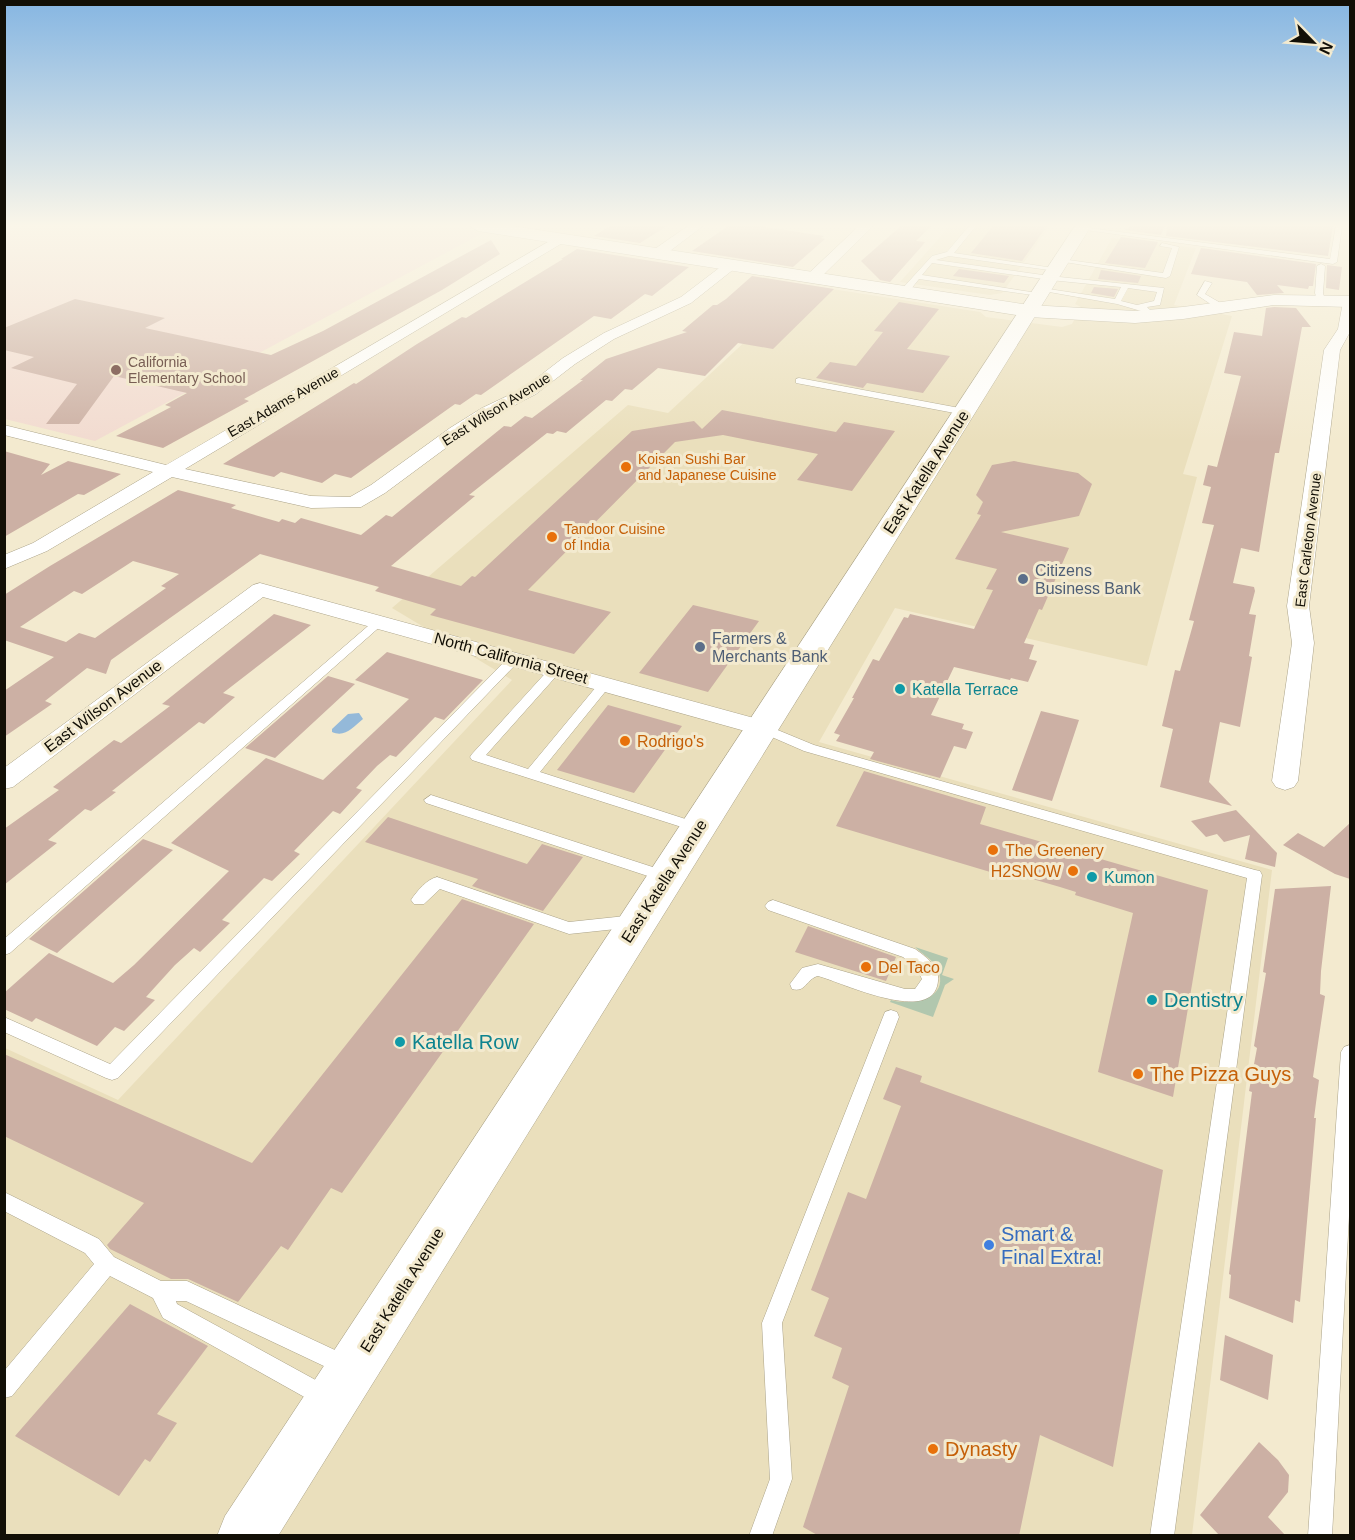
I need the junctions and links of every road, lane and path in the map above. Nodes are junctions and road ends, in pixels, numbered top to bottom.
1 (460, 298) edge
2 (689, 298) edge
3 (942, 298) edge
4 (973, 298) edge
5 (987, 298) edge
6 (1037, 298) edge
7 (1086, 298) edge
8 (1089, 298) edge
9 (1116, 298) edge
10 (1159, 298) edge
11 (1206, 298) edge
12 (1321, 300) joint
13 (969, 302) junction
14 (1350, 302) edge
15 (1110, 306) junction
16 (1221, 307) junction
17 (1145, 311) junction
18 (799, 381) dead end
19 (965, 412) junction
20 (4, 430) edge
21 (166, 470) junction
22 (4, 563) edge
23 (260, 588) joint
24 (379, 622) junction
25 (514, 659) junction
26 (555, 670) junction
27 (605, 684) junction
28 (763, 728) junction
29 (531, 774) junction
30 (4, 781) edge
31 (1286, 781) dead end
32 (431, 800) dead end
33 (699, 828) junction
34 (667, 877) junction
35 (419, 900) dead end
36 (773, 906) dead end
37 (640, 920) junction
38 (4, 949) edge
39 (798, 984) dead end
40 (891, 1017) dead end
41 (4, 1024) edge
42 (1350, 1053) edge
43 (4, 1201) edge
44 (107, 1264) junction
45 (160, 1291) junction
46 (342, 1385) junction
47 (4, 1388) edge
48 (245, 1536) edge
49 (760, 1536) edge
50 (1162, 1536) edge
51 (1320, 1536) edge

1 - 21 street, East Adams Avenue
2 - 21 street, East Wilson Avenue
3 - 13 main road
4 - 13 lane
5 - 13 main road
6 - 19 main road, East Katella Avenue
7 - 15 main road
8 - 15 lane
9 - 15 lane
10 - 17 lane
11 - 16 lane
12 - 14 main road
12 - 16 main road
14 - 31 street, East Carleton Avenue
15 - 17 main road
16 - 17 main road
18 - 19 lane
19 - 28 main road, East Katella Avenue
20 - 21 street
21 - 22 street, East Adams Avenue
23 - 24 street, North California Street
23 - 30 street, East Wilson Avenue
24 - 25 street, North California Street
24 - 38 lane
25 - 26 street, North California Street
25 - 41 lane
26 - 27 street, North California Street
26 - 29 lane
27 - 28 street, North California Street
27 - 29 lane
28 - 33 main road, East Katella Avenue
28 - 50 lane
29 - 33 lane
32 - 34 lane
33 - 34 main road, East Katella Avenue
34 - 37 main road, East Katella Avenue
35 - 37 lane
36 - 39 lane
37 - 46 main road, East Katella Avenue
40 - 49 lane
42 - 51 lane
43 - 44 lane
44 - 45 lane
44 - 47 lane
45 - 46 lane
45 - 46 lane
46 - 48 main road, East Katella Avenue

